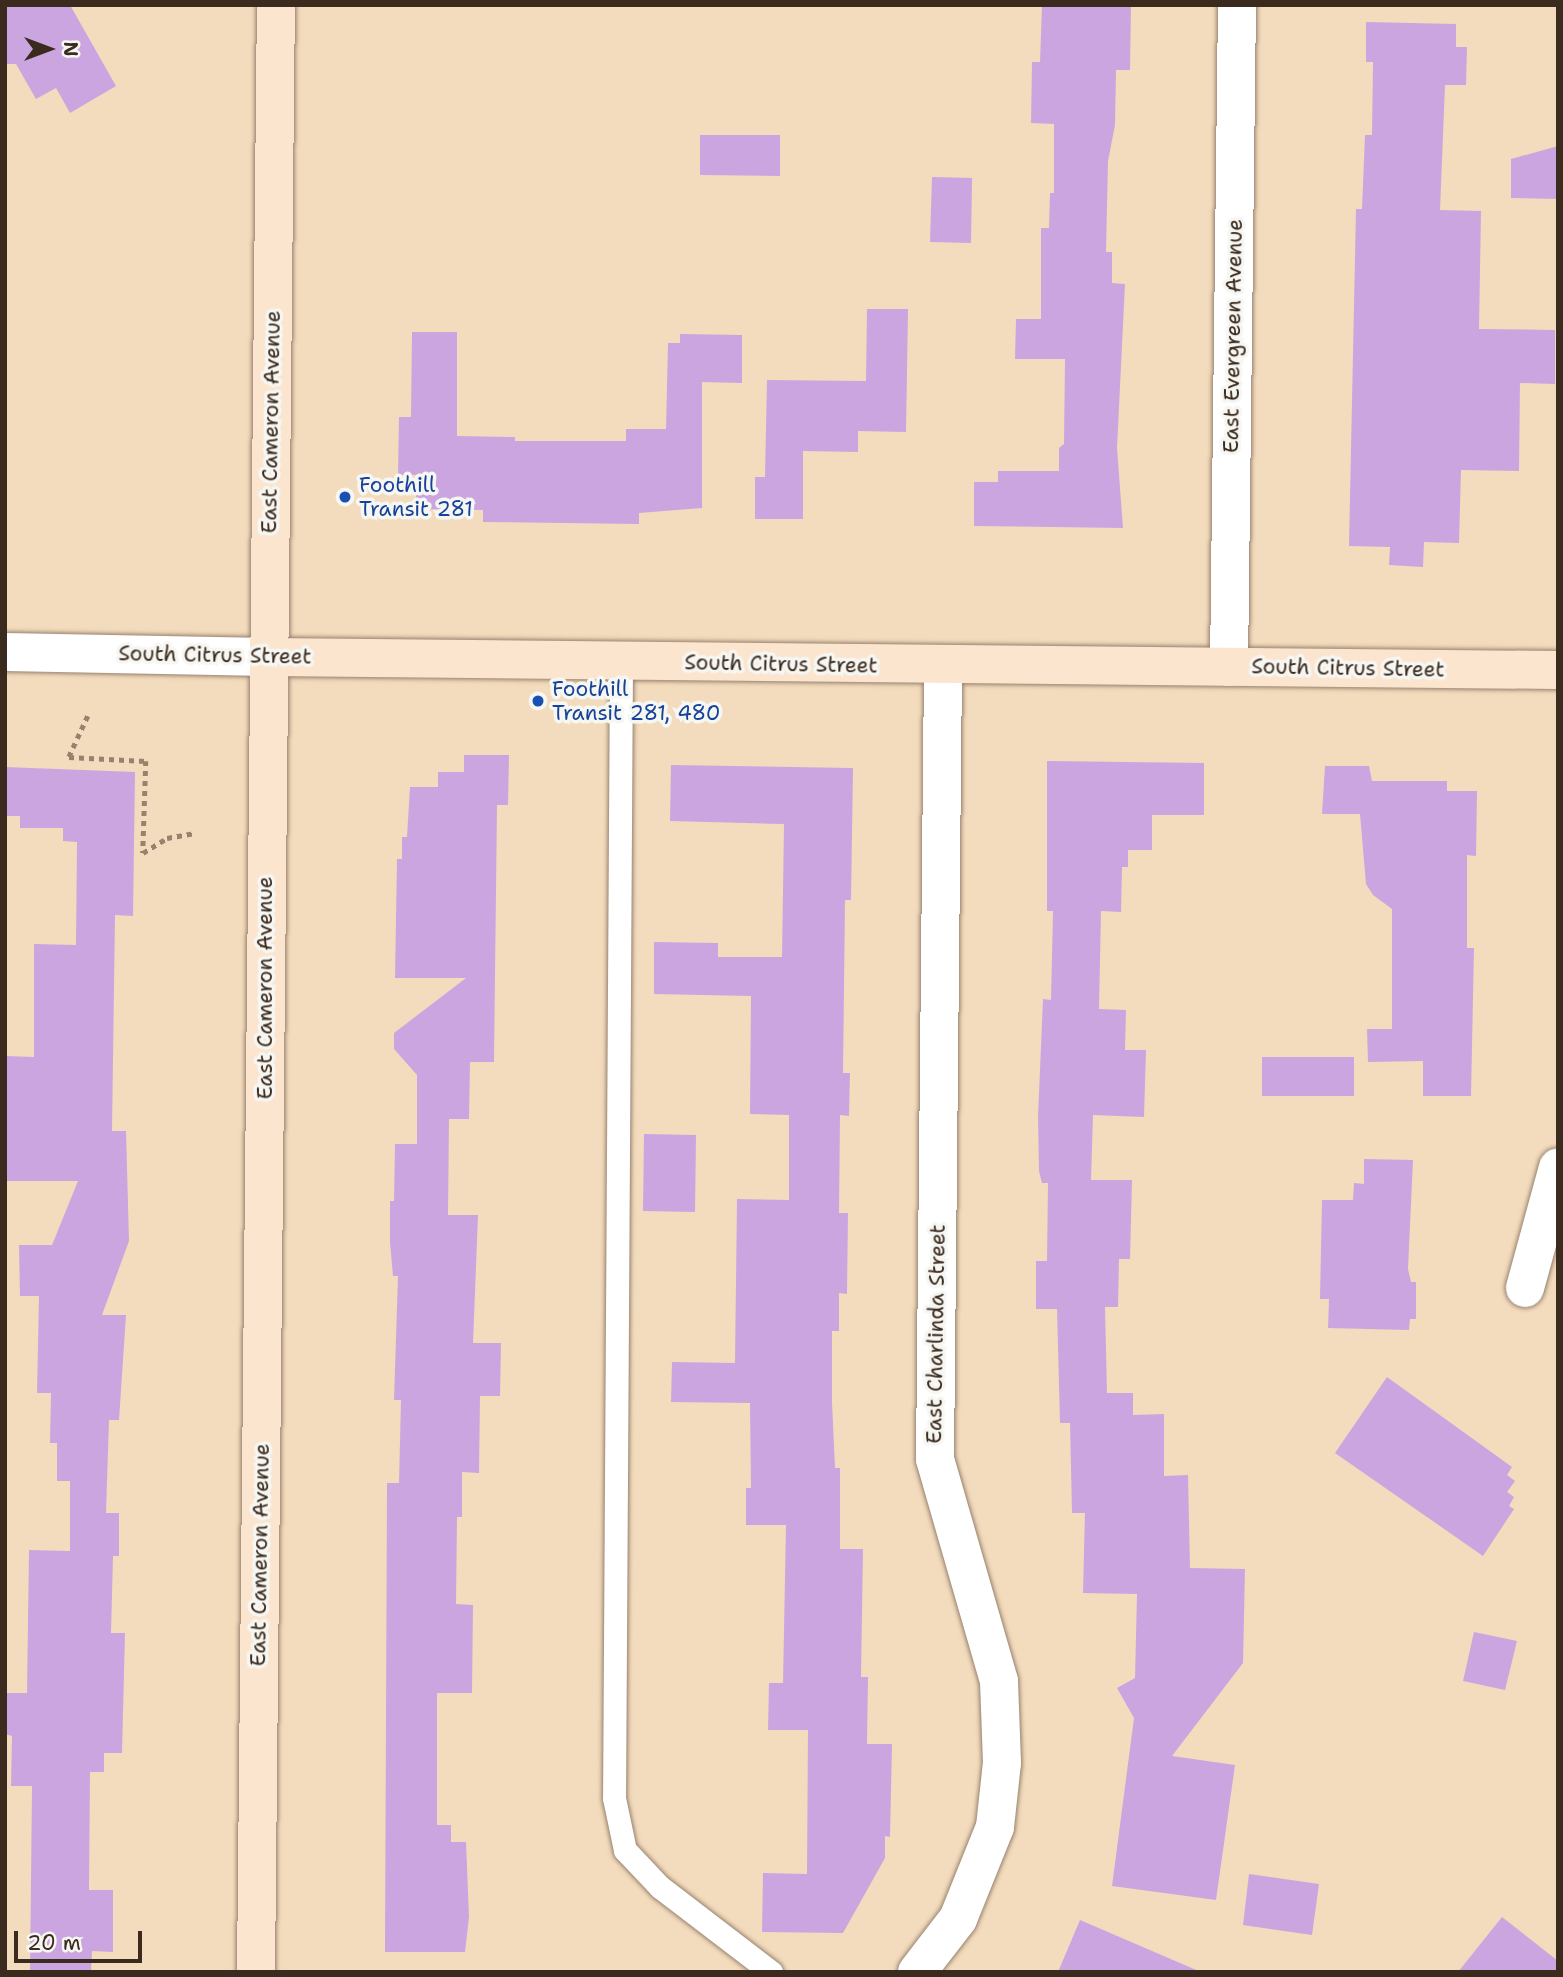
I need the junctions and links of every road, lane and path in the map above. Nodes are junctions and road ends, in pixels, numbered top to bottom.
1 (276, 5) edge
2 (1237, 5) edge
3 (5, 652) edge
4 (268, 657) junction
5 (621, 661) junction
6 (943, 666) junction
7 (1229, 667) junction
8 (1558, 670) edge
9 (88, 716) dead end
10 (194, 833) dead end
11 (1558, 1167) edge
12 (1525, 1288) dead end
13 (256, 1972) edge
14 (771, 1972) edge
15 (917, 1972) edge

1 - 4 main road, East Cameron Avenue
2 - 7 street, East Evergreen Avenue
3 - 4 street, South Citrus Street
4 - 5 main road, South Citrus Street
4 - 13 main road, East Cameron Avenue
5 - 6 main road, South Citrus Street
5 - 14 lane
6 - 7 main road, South Citrus Street
6 - 15 street, East Charlinda Street
7 - 8 main road, South Citrus Street
9 - 10 path
11 - 12 street

